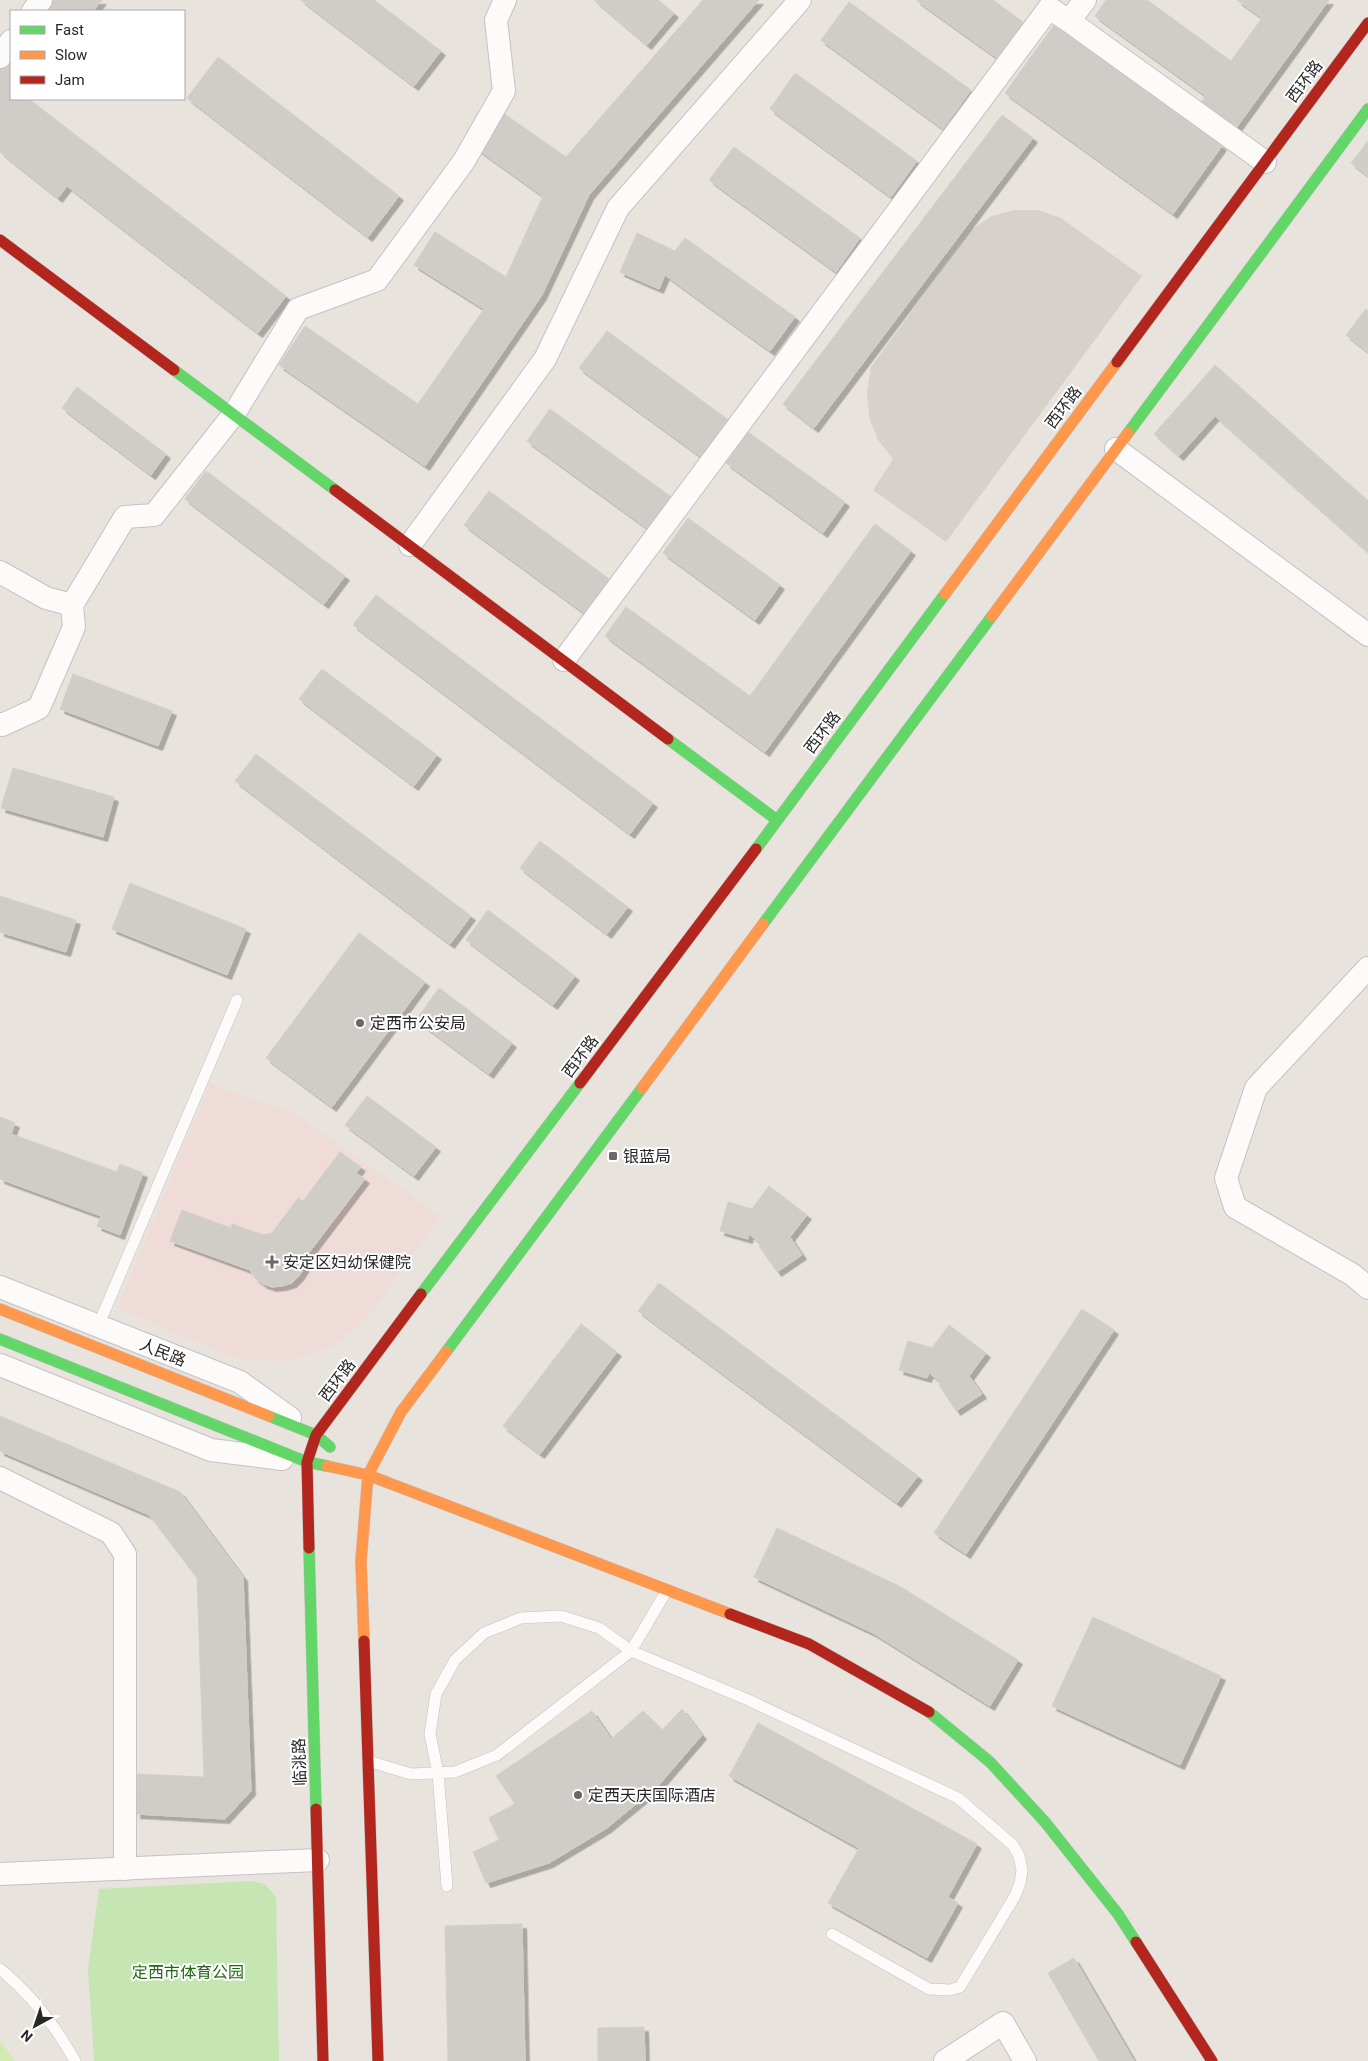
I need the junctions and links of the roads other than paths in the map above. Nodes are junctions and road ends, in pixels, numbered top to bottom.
1 (42, 0) edge
2 (505, 0) edge
3 (800, 0) edge
4 (1085, 0) edge
5 (34, 10) edge
6 (1069, 21) junction
7 (1368, 23) edge
8 (10, 42) edge
9 (0, 57) edge
10 (1368, 109) edge
11 (1265, 162) junction
12 (0, 240) edge
13 (234, 414) junction
14 (1116, 449) junction
15 (410, 545) junction
16 (0, 572) edge
17 (72, 605) junction
18 (1368, 635) edge
19 (564, 660) junction
20 (0, 724) edge
21 (777, 820) junction
22 (1368, 968) edge
23 (237, 1000) dead end
24 (0, 1287) edge
25 (1368, 1288) edge
26 (0, 1309) edge
27 (98, 1326) junction
28 (0, 1339) edge
29 (0, 1365) edge
30 (316, 1436) junction
31 (307, 1462) junction
32 (368, 1475) junction
33 (0, 1478) edge
34 (666, 1590) junction
35 (631, 1651) junction
36 (368, 1761) junction
37 (438, 1773) junction
38 (318, 1860) junction
39 (125, 1870) junction
40 (0, 1874) edge
41 (447, 1886) dead end
42 (832, 1934) dead end
43 (0, 1969) edge
44 (75, 2061) edge
45 (323, 2061) edge
46 (378, 2061) edge
47 (945, 2061) edge
48 (1025, 2061) edge
49 (1212, 2061) edge

1 - 5 street
2 - 13 street
3 - 15 street
4 - 6 street
6 - 11 street
6 - 19 street
7 - 11 main road, 西环路
8 - 9 street
10 - 14 main road
11 - 21 main road, 西环路
12 - 13 main road
13 - 15 main road
13 - 17 street
14 - 18 street
14 - 32 main road
15 - 19 main road
16 - 17 street
17 - 20 street
19 - 21 main road
21 - 30 main road, 西环路
22 - 25 street
23 - 27 lane
24 - 27 street, 人民路
26 - 30 main road, 人民路
27 - 30 street, 人民路
28 - 31 main road
29 - 31 street
30 - 31 main road, 西环路
30 - 32 main road, 人民路
31 - 32 main road
31 - 38 main road, 临洮路
32 - 34 main road
32 - 36 main road
33 - 39 street
34 - 35 lane
34 - 49 main road
35 - 37 lane
35 - 37 lane
35 - 42 lane
36 - 37 lane
36 - 46 main road
37 - 41 lane
38 - 39 street
38 - 45 main road, 临洮路
39 - 40 street
43 - 44 lane
47 - 48 street

